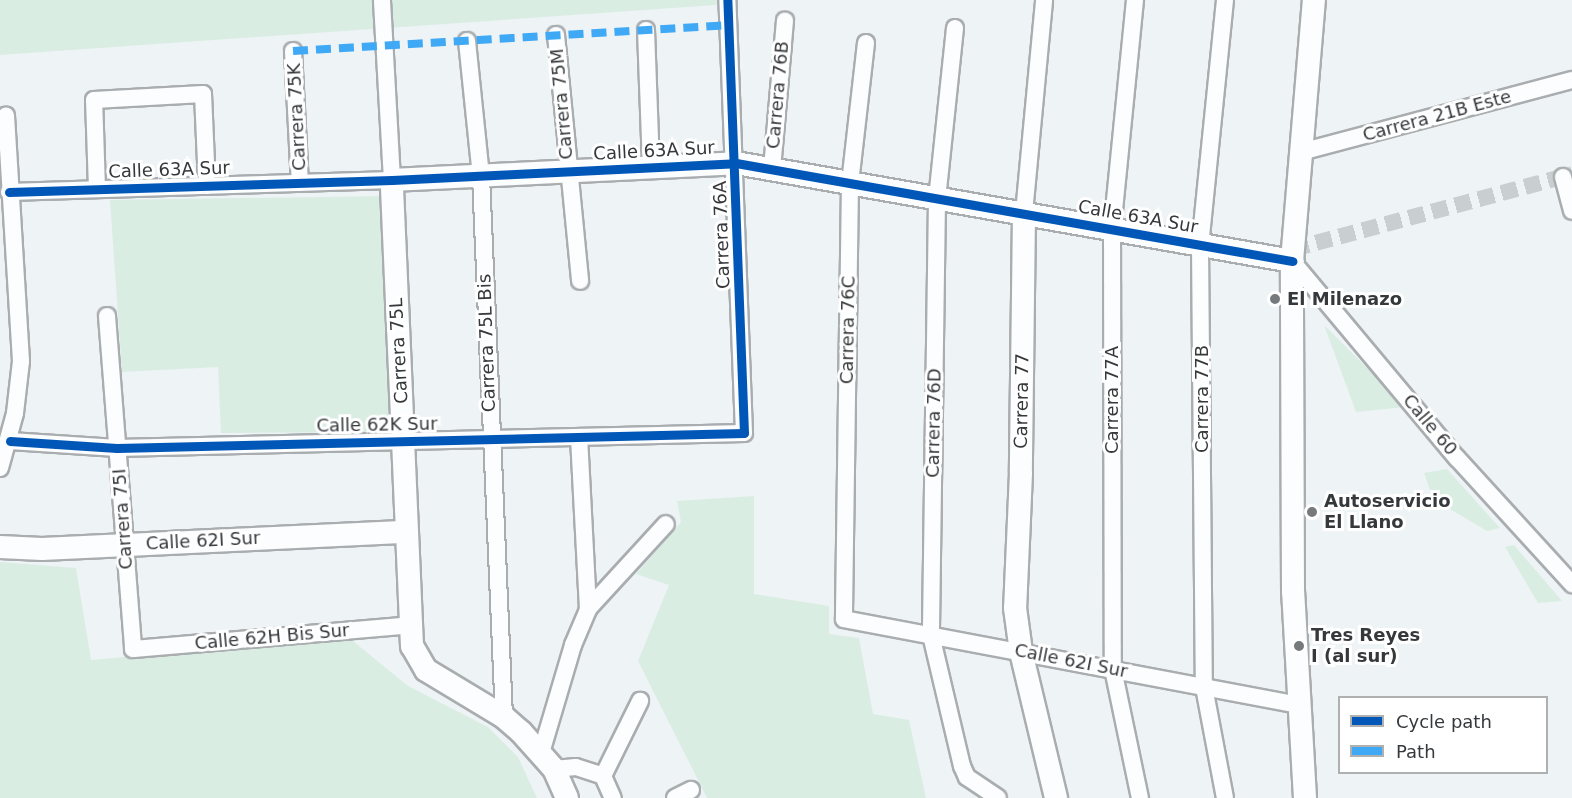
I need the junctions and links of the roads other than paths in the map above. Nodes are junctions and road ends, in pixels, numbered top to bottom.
1 (382, 0) edge
2 (727, 0) edge
3 (1044, 0) edge
4 (1135, 0) edge
5 (1225, 0) edge
6 (1314, 0) edge
7 (785, 21) dead end
8 (955, 28) dead end
9 (646, 30) dead end
10 (556, 35) dead end
11 (467, 41) dead end
12 (866, 43) dead end
13 (293, 51) dead end
14 (1572, 80) edge
15 (6, 115) dead end
16 (1302, 152) junction
17 (736, 163) junction
18 (651, 167) junction
19 (772, 169) junction
20 (568, 172) junction
21 (481, 176) junction
22 (1563, 177) dead end
23 (392, 180) junction
24 (300, 183) junction
25 (850, 183) junction
26 (207, 186) junction
27 (97, 189) junction
28 (9, 192) junction
29 (937, 198) junction
30 (1572, 211) edge
31 (1024, 213) junction
32 (1112, 229) junction
33 (1200, 245) junction
34 (6, 249) edge
35 (1292, 261) junction
36 (580, 281) dead end
37 (107, 316) dead end
38 (8, 410) edge
39 (744, 434) joint
40 (579, 437) junction
41 (490, 439) junction
42 (10, 441) junction
43 (403, 441) junction
44 (117, 448) junction
45 (0, 468) edge
46 (666, 524) dead end
47 (407, 532) junction
48 (125, 545) junction
49 (0, 547) edge
50 (1572, 584) edge
51 (588, 609) junction
52 (844, 619) joint
53 (411, 625) junction
54 (931, 635) junction
55 (133, 650) joint
56 (1021, 652) junction
57 (1113, 669) junction
58 (1204, 687) junction
59 (640, 701) dead end
60 (1297, 705) junction
61 (504, 717) junction
62 (547, 761) junction
63 (603, 776) junction
64 (691, 790) dead end
65 (567, 798) edge
66 (613, 798) edge
67 (675, 798) edge
68 (998, 798) edge
69 (1056, 798) edge
70 (1140, 798) edge
71 (1225, 798) edge
72 (1305, 798) edge

1 - 23 street, Carrera 75L
2 - 17 street, Carrera 76A
3 - 31 street, Carrera 77
4 - 32 street, Carrera 77A
5 - 33 street, Carrera 77B
6 - 16 street
7 - 19 street, Carrera 76B
8 - 29 street, Carrera 76D
9 - 18 street
10 - 20 street, Carrera 75M
11 - 21 street, Carrera 75L Bis
12 - 25 street, Carrera 76C
13 - 24 street, Carrera 75K
14 - 16 street, Carrera 21B Este
15 - 28 street
16 - 35 street
17 - 18 street, Calle 63A Sur
17 - 19 street, Calle 63A Sur
17 - 39 street, Carrera 76A
18 - 20 street, Calle 63A Sur
19 - 25 street, Calle 63A Sur
20 - 21 street, Calle 63A Sur
20 - 36 street, Carrera 75M
21 - 23 street, Calle 63A Sur
21 - 41 street, Carrera 75L Bis
22 - 30 street
23 - 24 street, Calle 63A Sur
23 - 43 street, Carrera 75L
24 - 26 street, Calle 63A Sur
25 - 29 street, Calle 63A Sur
25 - 52 street, Carrera 76C
26 - 27 street, Calle 63A Sur
26 - 27 street
27 - 28 street, Calle 63A Sur
28 - 34 street
29 - 31 street, Calle 63A Sur
29 - 54 street, Carrera 76D
31 - 32 street, Calle 63A Sur
31 - 56 street, Carrera 77
32 - 33 street, Calle 63A Sur
32 - 57 street, Carrera 77A
33 - 35 street, Calle 63A Sur
33 - 58 street, Carrera 77B
34 - 38 street
35 - 50 street, Calle 60
35 - 60 street
37 - 44 street, Carrera 75I
38 - 42 street
39 - 40 street, Calle 62K Sur
40 - 41 street, Calle 62K Sur
40 - 51 street
41 - 43 street, Calle 62K Sur
41 - 61 street, Carrera 75L Bis
42 - 44 street, Calle 62K Sur
42 - 45 street
43 - 44 street, Calle 62K Sur
43 - 47 street, Carrera 75L
44 - 48 street, Carrera 75I
46 - 51 street
47 - 48 street, Calle 62I Sur
47 - 53 street, Carrera 75L
48 - 49 street, Calle 62I Sur
48 - 55 street, Carrera 75I
51 - 62 street
52 - 54 street, Calle 62I Sur
53 - 55 street, Calle 62H Bis Sur
53 - 61 street, Carrera 75L
54 - 56 street, Calle 62I Sur
54 - 68 street, Carrera 76D
56 - 57 street, Calle 62I Sur
56 - 69 street, Carrera 77
57 - 58 street, Calle 62I Sur
57 - 70 street, Carrera 77A
58 - 60 street, Calle 62I Sur
58 - 71 street, Carrera 77B
59 - 63 street
60 - 72 street
61 - 62 street
62 - 63 street
62 - 65 street
63 - 66 street
64 - 67 street

